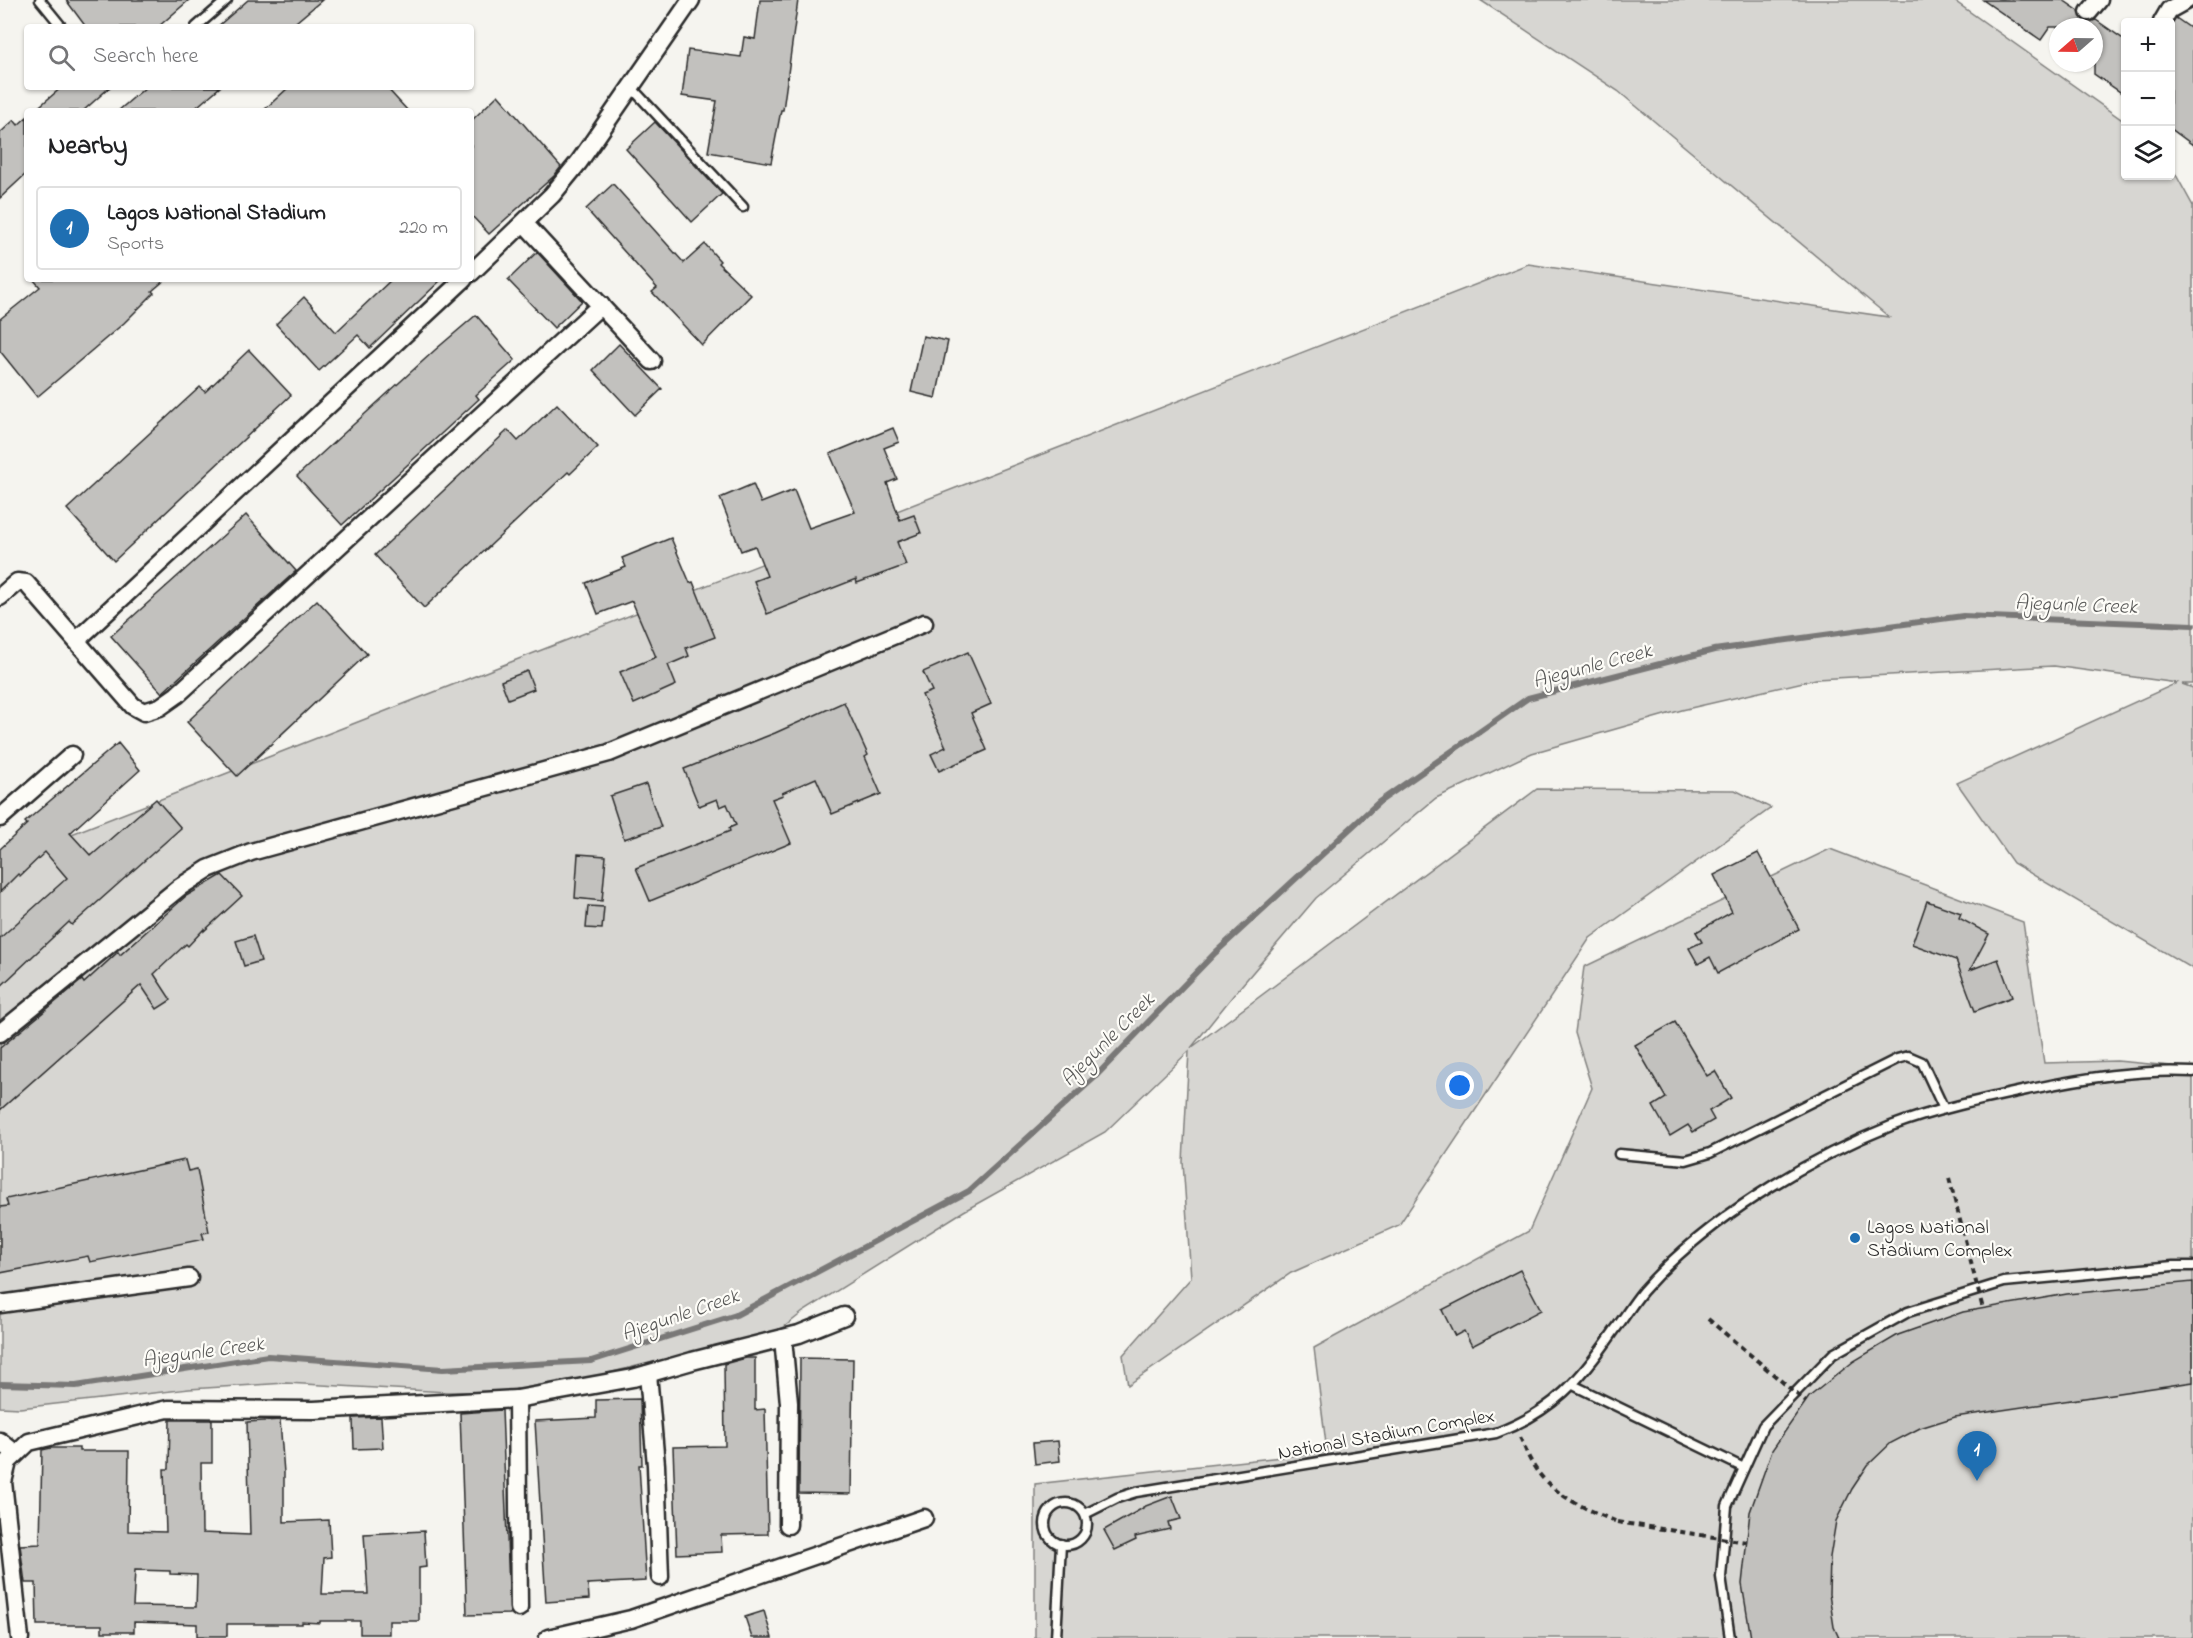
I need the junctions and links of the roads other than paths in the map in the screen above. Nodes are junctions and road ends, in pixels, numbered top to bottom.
1 (40, 0) edge
2 (227, 0) edge
3 (691, 0) edge
4 (2187, 0) edge
5 (2165, 18) edge
6 (60, 24) edge
7 (199, 24) edge
8 (631, 87) junction
9 (743, 207) dead end
10 (524, 223) junction
11 (474, 270) edge
12 (461, 282) edge
13 (601, 305) junction
14 (652, 361) dead end
15 (0, 597) edge
16 (924, 623) dead end
17 (77, 640) junction
18 (72, 755) dead end
19 (0, 818) edge
20 (0, 1033) edge
21 (2193, 1072) edge
22 (1944, 1109) junction
23 (1619, 1154) dead end
24 (2193, 1266) edge
25 (189, 1278) dead end
26 (0, 1304) edge
27 (844, 1316) dead end
28 (783, 1338) junction
29 (648, 1374) junction
30 (1573, 1385) junction
31 (517, 1399) junction
32 (0, 1441) edge
33 (15, 1453) junction
34 (1744, 1468) junction
35 (1085, 1514) junction
36 (924, 1518) dead end
37 (788, 1525) dead end
38 (1061, 1544) junction
39 (660, 1577) dead end
40 (519, 1608) dead end
41 (20, 1638) edge
42 (548, 1638) edge
43 (1056, 1638) edge
44 (1730, 1638) edge

1 - 6 lane
2 - 7 lane
3 - 8 street
4 - 5 street
8 - 9 lane
8 - 10 street
10 - 11 street
10 - 13 street
12 - 17 street
13 - 14 street
13 - 17 street
15 - 17 street
16 - 20 street
18 - 19 street
21 - 22 lane, National Stadium Complex
22 - 23 lane
22 - 30 lane, National Stadium Complex
24 - 34 lane
25 - 26 street
27 - 28 street
28 - 29 street
28 - 37 street
29 - 31 street
29 - 39 street
30 - 34 lane
30 - 35 lane, National Stadium Complex
31 - 33 street
31 - 40 street
32 - 33 street
33 - 41 street
34 - 44 lane
35 - 38 lane
35 - 38 lane
36 - 42 street
38 - 43 lane

